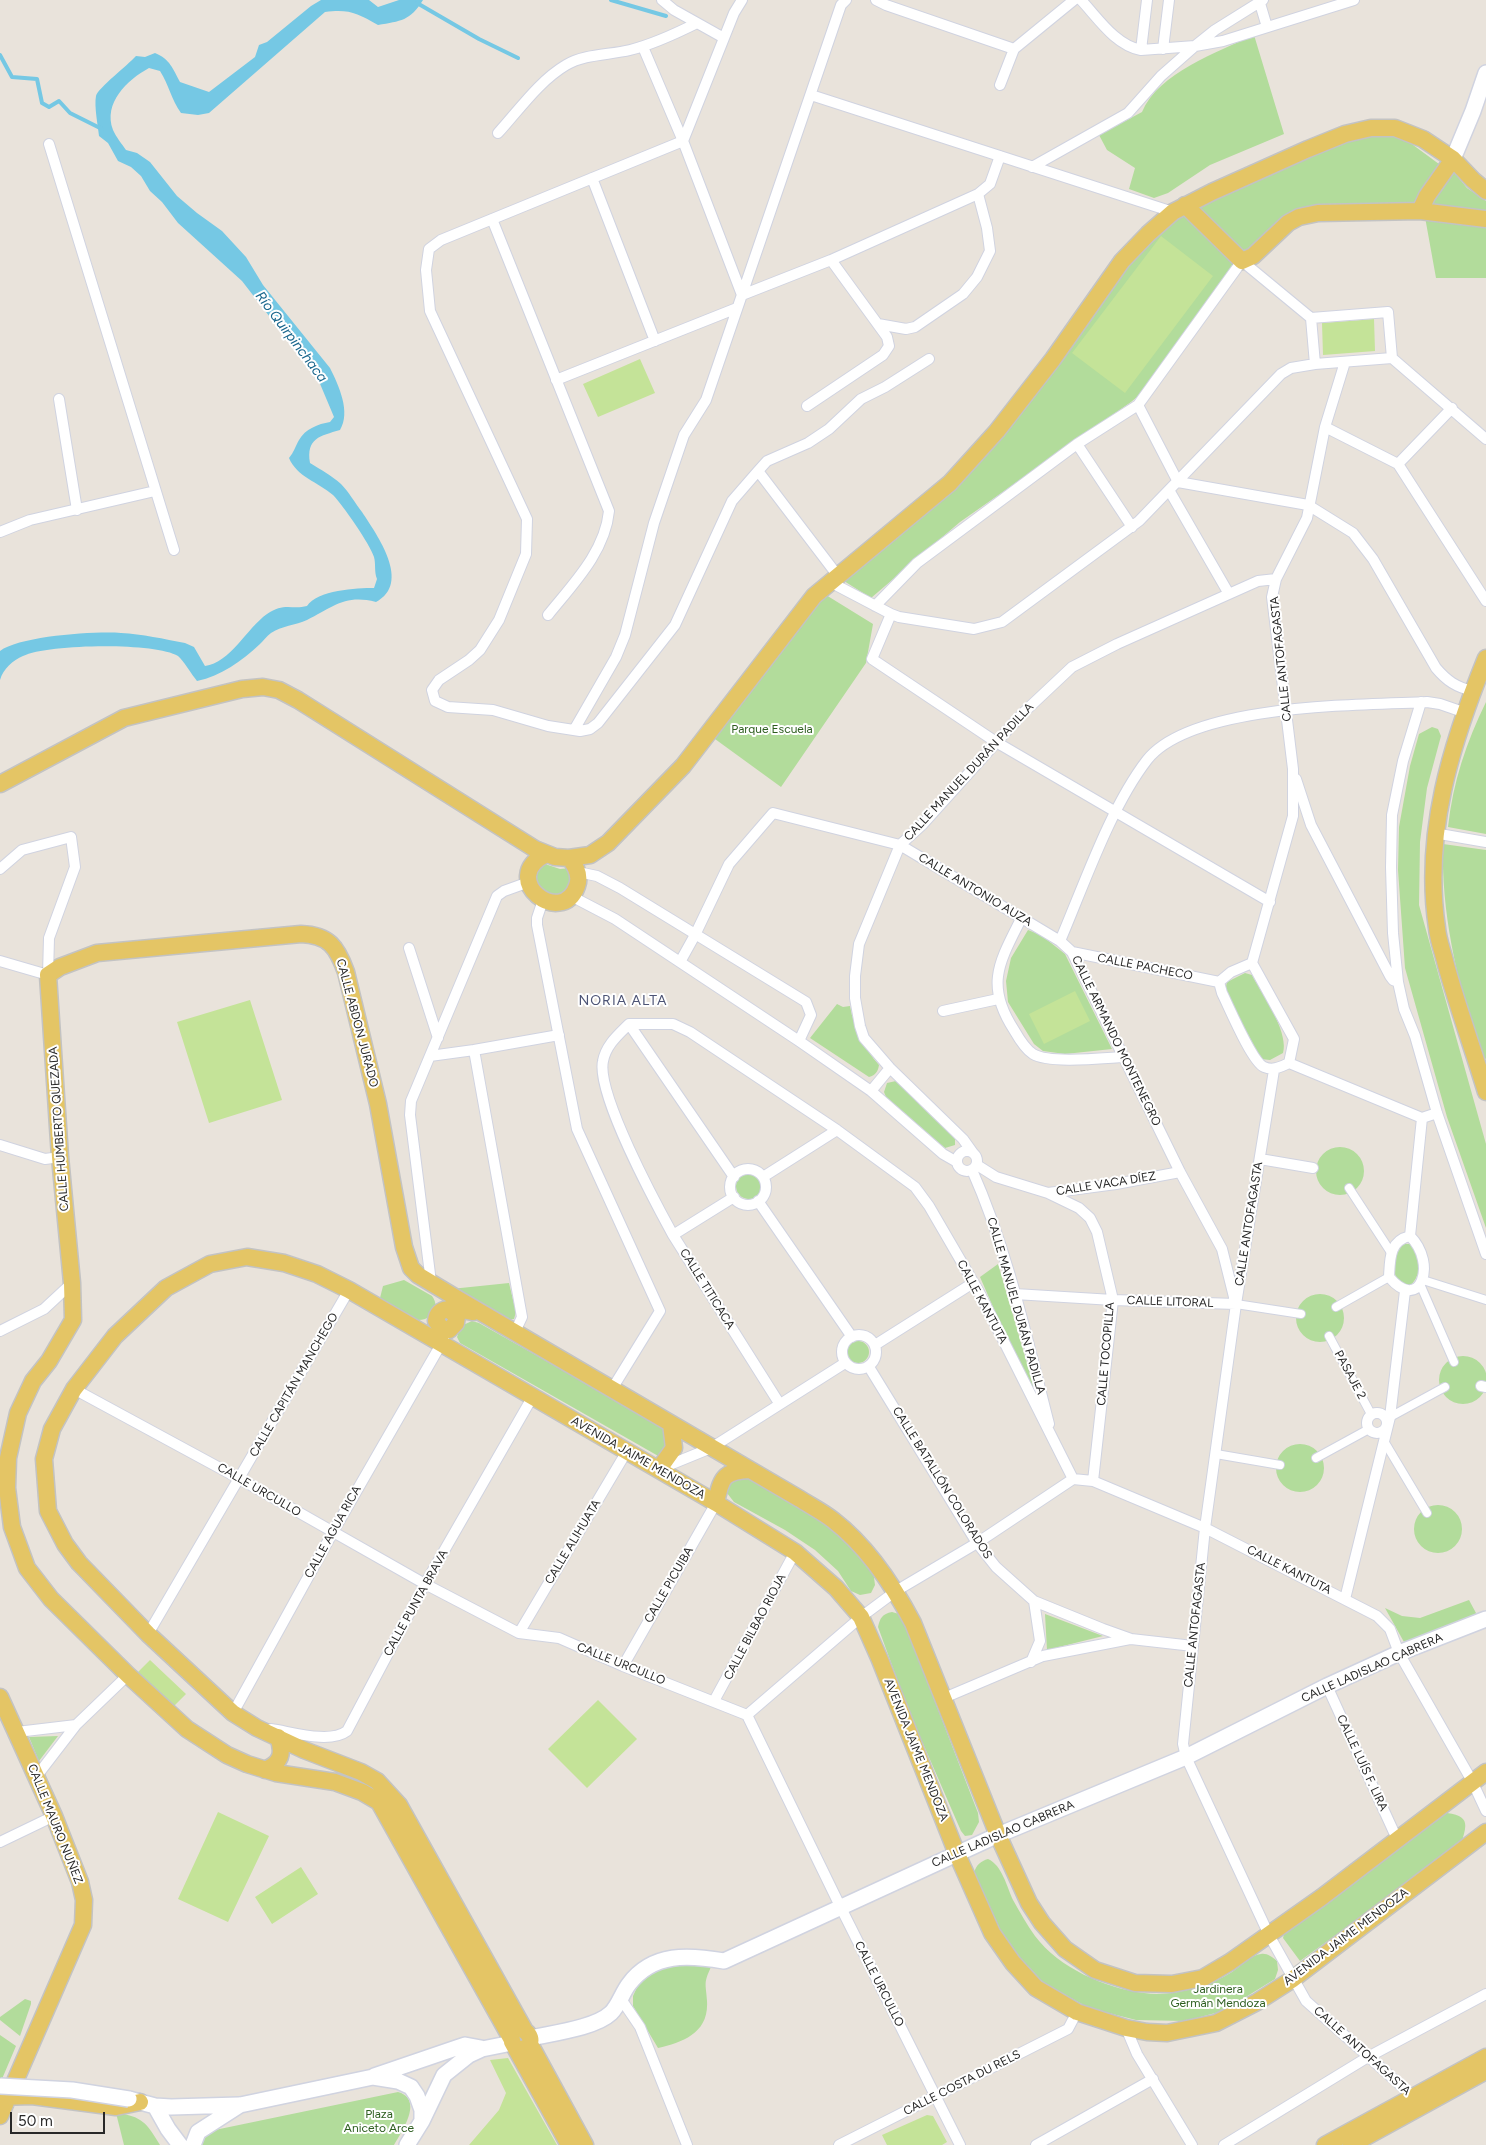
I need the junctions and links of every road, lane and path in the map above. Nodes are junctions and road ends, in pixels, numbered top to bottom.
1 (662, 0) edge
2 (742, 0) edge
3 (846, 0) edge
4 (876, 0) edge
5 (1074, 0) edge
6 (1081, 0) edge
7 (1147, 0) edge
8 (1169, 0) edge
9 (1354, 0) edge
10 (1260, 1) edge
11 (697, 23) junction
12 (1268, 27) junction
13 (724, 38) junction
14 (1195, 46) junction
15 (643, 47) junction
16 (1014, 49) junction
17 (1163, 49) junction
18 (1141, 50) junction
19 (1486, 73) edge
20 (1000, 86) dead end
21 (811, 95) junction
22 (498, 133) dead end
23 (683, 141) junction
24 (49, 144) dead end
25 (1000, 156) junction
26 (1453, 159) junction
27 (1032, 167) junction
28 (592, 178) junction
29 (1486, 191) edge
30 (978, 194) junction
31 (1179, 208) junction
32 (1420, 211) junction
33 (1486, 218) edge
34 (492, 219) junction
35 (831, 260) junction
36 (1242, 261) junction
37 (742, 294) junction
38 (737, 308) junction
39 (1312, 318) junction
40 (878, 324) junction
41 (655, 341) junction
42 (1392, 358) junction
43 (929, 359) dead end
44 (1345, 362) junction
45 (1315, 364) junction
46 (556, 380) junction
47 (59, 399) dead end
48 (1138, 405) junction
49 (807, 406) dead end
50 (1452, 408) junction
51 (1324, 427) junction
52 (1486, 439) edge
53 (1077, 444) junction
54 (1398, 464) junction
55 (758, 471) junction
56 (1178, 482) junction
57 (1169, 490) junction
58 (155, 491) junction
59 (1308, 505) junction
60 (77, 510) junction
61 (1132, 527) junction
62 (0, 532) edge
63 (174, 550) dead end
64 (834, 579) junction
65 (1276, 579) junction
66 (1229, 594) junction
67 (1486, 601) edge
68 (875, 606) junction
69 (891, 614) junction
70 (548, 615) dead end
71 (1486, 660) edge
72 (1474, 692) junction
73 (1421, 702) junction
74 (1287, 709) junction
75 (1466, 713) junction
76 (574, 730) junction
77 (996, 742) junction
78 (1293, 769) junction
79 (0, 784) edge
80 (1116, 811) junction
81 (1434, 834) junction
82 (1486, 842) edge
83 (900, 845) junction
84 (546, 854) junction
85 (569, 858) junction
86 (0, 869) edge
87 (578, 872) junction
88 (529, 882) junction
89 (571, 896) junction
90 (543, 900) junction
91 (1270, 902) junction
92 (1022, 917) junction
93 (695, 936) junction
94 (1060, 941) junction
95 (409, 948) dead end
96 (1072, 952) junction
97 (0, 961) edge
98 (680, 962) junction
99 (1252, 963) junction
100 (48, 975) junction
101 (1219, 982) junction
102 (1398, 982) junction
103 (998, 999) junction
104 (943, 1011) dead end
105 (629, 1024) junction
106 (559, 1035) junction
107 (438, 1038) junction
108 (799, 1041) junction
109 (474, 1050) junction
110 (430, 1056) junction
111 (1123, 1057) junction
112 (1289, 1063) junction
113 (890, 1068) junction
114 (1274, 1070) junction
115 (1485, 1082) edge
116 (871, 1091) junction
117 (1437, 1113) junction
118 (1422, 1118) junction
119 (837, 1130) junction
120 (0, 1145) edge
121 (973, 1153) junction
122 (60, 1157) junction
123 (1260, 1159) junction
124 (957, 1162) junction
125 (975, 1167) junction
126 (1313, 1168) dead end
127 (1180, 1172) junction
128 (734, 1177) junction
129 (763, 1177) junction
130 (1349, 1188) dead end
131 (1048, 1193) junction
132 (734, 1197) junction
133 (758, 1201) junction
134 (673, 1235) junction
135 (1410, 1236) junction
136 (1392, 1254) junction
137 (1486, 1254) edge
138 (1389, 1278) junction
139 (431, 1282) junction
140 (1421, 1282) junction
141 (72, 1283) junction
142 (973, 1283) junction
143 (349, 1290) junction
144 (1405, 1291) junction
145 (1015, 1294) junction
146 (1113, 1300) junction
147 (1486, 1300) edge
148 (1236, 1304) junction
149 (1336, 1307) dead end
150 (1300, 1314) dead end
151 (403, 1322) junction
152 (445, 1325) junction
153 (0, 1331) edge
154 (514, 1332) junction
155 (852, 1336) junction
156 (1328, 1336) dead end
157 (875, 1344) junction
158 (1454, 1362) dead end
159 (845, 1363) junction
160 (869, 1367) junction
161 (1445, 1387) dead end
162 (74, 1389) junction
163 (612, 1389) junction
164 (533, 1396) junction
165 (779, 1403) junction
166 (1371, 1414) junction
167 (1389, 1421) junction
168 (670, 1424) junction
169 (1369, 1429) junction
170 (1384, 1441) junction
171 (1054, 1444) junction
172 (711, 1448) junction
173 (627, 1451) junction
174 (1216, 1454) junction
175 (1316, 1458) dead end
176 (1280, 1465) dead end
177 (659, 1469) junction
178 (750, 1470) junction
179 (240, 1479) junction
180 (1073, 1480) junction
181 (1093, 1481) junction
182 (716, 1503) junction
183 (1427, 1513) dead end
184 (1206, 1528) junction
185 (333, 1532) junction
186 (977, 1543) junction
187 (795, 1552) junction
188 (425, 1584) junction
189 (896, 1591) junction
190 (1345, 1599) junction
191 (1034, 1600) junction
192 (861, 1617) junction
193 (1486, 1619) edge
194 (519, 1633) junction
195 (148, 1634) junction
196 (1131, 1639) junction
197 (1193, 1646) junction
198 (1400, 1653) junction
199 (1031, 1662) junction
200 (623, 1666) junction
201 (128, 1675) junction
202 (1327, 1686) junction
203 (0, 1697) edge
204 (944, 1698) junction
205 (714, 1701) junction
206 (233, 1713) junction
207 (747, 1715) junction
208 (76, 1726) junction
209 (257, 1728) junction
210 (17, 1732) junction
211 (292, 1744) junction
212 (322, 1757) junction
213 (1186, 1757) junction
214 (265, 1770) junction
215 (1486, 1772) edge
216 (36, 1777) junction
217 (314, 1779) junction
218 (1472, 1781) junction
219 (393, 1808) junction
220 (1486, 1811) edge
221 (54, 1816) junction
222 (1486, 1832) edge
223 (998, 1835) junction
224 (1397, 1839) junction
225 (0, 1842) edge
226 (957, 1854) junction
227 (840, 1906) junction
228 (1269, 1935) junction
229 (1294, 1979) junction
230 (1486, 1994) edge
231 (621, 1999) junction
232 (1078, 2012) junction
233 (1126, 2028) junction
234 (521, 2040) junction
235 (482, 2048) junction
236 (1368, 2057) junction
237 (1486, 2057) edge
238 (1486, 2071) edge
239 (373, 2077) junction
240 (1153, 2079) junction
241 (3, 2093) edge
242 (935, 2097) junction
243 (1418, 2100) junction
244 (141, 2102) junction
245 (240, 2105) junction
246 (0, 2116) edge
247 (422, 2122) junction
248 (180, 2145) edge
249 (193, 2145) edge
250 (407, 2145) edge
251 (568, 2145) edge
252 (585, 2145) edge
253 (686, 2145) edge
254 (839, 2145) edge
255 (960, 2145) edge
256 (1036, 2145) edge
257 (1192, 2145) edge
258 (1224, 2145) edge
259 (1325, 2145) edge
260 (1351, 2145) edge

1 - 11 street
2 - 13 street
3 - 21 street
4 - 16 street
5 - 16 street
6 - 18 street
7 - 18 street
8 - 17 street
9 - 12 street
10 - 12 street
10 - 14 street
11 - 13 street
11 - 15 street
12 - 14 street
13 - 23 street
14 - 17 street
14 - 27 street
15 - 22 street
15 - 23 street
16 - 20 street
17 - 18 street
19 - 26 main road
21 - 25 street
21 - 37 street
23 - 28 street
23 - 37 street
24 - 58 street
25 - 27 street
25 - 30 street
26 - 29 main road
26 - 31 main road
26 - 32 main road
27 - 31 street
28 - 34 street
28 - 41 street
30 - 35 street
30 - 40 street
31 - 36 main road
31 - 64 main road
32 - 33 main road
32 - 36 main road
34 - 46 street
34 - 76 street
35 - 37 street
35 - 40 street
36 - 39 street
36 - 48 street
37 - 38 street
38 - 41 street
38 - 76 street
39 - 42 street
39 - 45 street
40 - 49 street
41 - 46 street
42 - 44 street
42 - 50 street
43 - 55 street
44 - 45 street
44 - 51 street, CALLE ANTOFAGASTA
45 - 56 street
46 - 70 street
47 - 60 street
48 - 53 street
48 - 56 street
50 - 52 street
50 - 54 street
51 - 54 street
51 - 59 street, CALLE ANTOFAGASTA
53 - 61 street
53 - 68 street
54 - 67 street
55 - 64 street
55 - 76 street
56 - 57 street
56 - 59 street
57 - 61 street
57 - 66 street
58 - 60 street
58 - 63 street
59 - 65 street, CALLE ANTOFAGASTA
59 - 72 street
60 - 62 street
61 - 69 street
64 - 68 street
64 - 85 main road
65 - 66 street, CALLE MANUEL DURÁN PADILLA
65 - 74 street, CALLE ANTOFAGASTA
66 - 77 street, CALLE MANUEL DURÁN PADILLA
68 - 69 street
69 - 77 street
71 - 72 main road
72 - 75 main road
73 - 74 street
73 - 75 street
73 - 102 street
74 - 78 street, CALLE ANTOFAGASTA
74 - 80 street
75 - 81 main road
77 - 80 street
77 - 83 street, CALLE MANUEL DURÁN PADILLA
78 - 91 street, CALLE ANTOFAGASTA
78 - 102 street
79 - 84 main road
80 - 91 street
80 - 94 street
81 - 82 street
81 - 115 main road
83 - 92 street, CALLE ANTONIO AUZA
83 - 93 street, CALLE ANTONIO AUZA
83 - 113 street, CALLE MANUEL DURÁN PADILLA
84 - 85 main road
84 - 88 main road
85 - 87 main road
86 - 100 street
87 - 89 main road
87 - 93 street
88 - 90 main road
88 - 107 street
89 - 90 main road
89 - 98 street
90 - 106 street
91 - 99 street, CALLE ANTOFAGASTA
92 - 94 street, CALLE ANTONIO AUZA
92 - 103 street
93 - 98 street
93 - 108 street
94 - 96 street, CALLE ARMANDO MONTENEGRO
95 - 107 street
96 - 101 street, CALLE PACHECO
96 - 111 street, CALLE ARMANDO MONTENEGRO
97 - 100 street
98 - 108 street
99 - 101 street
99 - 112 street
100 - 122 main road, CALLE HUMBERTO QUEZADA
100 - 139 main road, CALLE ABDON JURADO
101 - 114 street
102 - 117 street
103 - 104 street
103 - 111 street
105 - 119 street, CALLE KANTUTA
105 - 128 street
105 - 134 street
106 - 109 street
106 - 163 street
107 - 110 street
108 - 116 street
109 - 110 street
109 - 154 street
110 - 139 street
111 - 127 street, CALLE ARMANDO MONTENEGRO
112 - 114 street
112 - 118 street
113 - 116 street
113 - 121 street, CALLE MANUEL DURÁN PADILLA
114 - 123 street, CALLE ANTOFAGASTA
116 - 124 street
117 - 118 street
117 - 137 street
118 - 135 street
119 - 129 street
119 - 142 street, CALLE KANTUTA
120 - 122 street
121 - 124 street
121 - 125 street
122 - 141 main road, CALLE HUMBERTO QUEZADA
123 - 126 street
123 - 148 street, CALLE ANTOFAGASTA
124 - 125 street
125 - 131 street, CALLE VACA DÍEZ
125 - 145 street, CALLE MANUEL DURÁN PADILLA
127 - 131 street, CALLE VACA DÍEZ
127 - 148 street, CALLE ARMANDO MONTENEGRO
128 - 129 street
128 - 132 street
129 - 133 street
130 - 136 street
131 - 146 street, CALLE TOCOPILLA
132 - 133 street
132 - 134 street, CALLE TITICACA
133 - 155 street
134 - 165 street, CALLE TITICACA
135 - 136 street
135 - 140 street
136 - 138 street
138 - 144 street
138 - 149 street
139 - 152 main road, CALLE ABDON JURADO
139 - 152 main road
140 - 144 street
140 - 147 street
140 - 158 street
141 - 153 street
141 - 201 main road, CALLE HUMBERTO QUEZADA
142 - 157 street
142 - 171 street, CALLE KANTUTA
143 - 151 main road, AVENIDA JAIME MENDOZA
143 - 162 main road, AVENIDA JAIME MENDOZA
143 - 179 street, CALLE CAPITÁN MANCHEGO
144 - 167 street
145 - 146 street, CALLE LITORAL
145 - 171 street, CALLE MANUEL DURÁN PADILLA
146 - 148 street, CALLE LITORAL
146 - 181 street, CALLE TOCOPILLA
148 - 150 street
148 - 174 street, CALLE ANTOFAGASTA
151 - 152 main road
151 - 152 main road, AVENIDA JAIME MENDOZA
152 - 154 main road, AVENIDA JAIME MENDOZA
152 - 164 main road, AVENIDA JAIME MENDOZA
152 - 185 street, CALLE AGUA RICA
154 - 163 main road, AVENIDA JAIME MENDOZA
155 - 157 street
155 - 159 street
156 - 166 street, PASAJE 2
157 - 160 street
159 - 160 street
159 - 165 street
160 - 186 street, CALLE BATALLÓN COLORADOS
161 - 167 street
162 - 179 street, CALLE URCULLO
162 - 195 main road, AVENIDA JAIME MENDOZA
163 - 168 main road, AVENIDA JAIME MENDOZA
164 - 173 main road, AVENIDA JAIME MENDOZA
164 - 188 street, CALLE PUNTA BRAVA
165 - 172 street
166 - 167 street
166 - 169 street
167 - 169 street
167 - 170 street
168 - 172 main road, AVENIDA JAIME MENDOZA
168 - 177 main road
169 - 175 street
170 - 183 street
170 - 190 street
171 - 180 street, CALLE KANTUTA
172 - 177 street
172 - 178 main road, AVENIDA JAIME MENDOZA
173 - 177 main road, AVENIDA JAIME MENDOZA
173 - 194 street, CALLE ALIHUATA
174 - 176 street
174 - 184 street, CALLE ANTOFAGASTA
177 - 182 main road, AVENIDA JAIME MENDOZA
178 - 182 main road
178 - 189 main road, AVENIDA JAIME MENDOZA
179 - 185 street, CALLE URCULLO
179 - 195 street, CALLE CAPITÁN MANCHEGO
180 - 181 street, CALLE KANTUTA
180 - 186 street
181 - 184 street, CALLE KANTUTA
182 - 187 main road, AVENIDA JAIME MENDOZA
182 - 200 street, CALLE PICUIBA
184 - 190 street, CALLE KANTUTA
184 - 197 street, CALLE ANTOFAGASTA
185 - 188 street, CALLE URCULLO
185 - 206 street, CALLE AGUA RICA
186 - 189 street
186 - 191 street, CALLE BATALLÓN COLORADOS
187 - 192 main road, AVENIDA JAIME MENDOZA
187 - 205 street, CALLE BILBAO RIOJA
188 - 194 street, CALLE URCULLO
188 - 211 street, CALLE PUNTA BRAVA
189 - 192 street
189 - 204 main road, AVENIDA JAIME MENDOZA
190 - 198 street, CALLE KANTUTA
191 - 196 street, CALLE BATALLÓN COLORADOS
191 - 199 street
192 - 207 street
192 - 226 main road, AVENIDA JAIME MENDOZA
193 - 198 main road, CALLE LADISLAO CABRERA
194 - 200 street, CALLE URCULLO
195 - 206 main road, AVENIDA JAIME MENDOZA
196 - 197 street, CALLE BATALLÓN COLORADOS
196 - 199 street
197 - 213 street, CALLE ANTOFAGASTA
198 - 202 main road, CALLE LADISLAO CABRERA
198 - 218 street, CALLE KANTUTA
199 - 204 street
200 - 205 street, CALLE URCULLO
201 - 208 street
201 - 214 main road, CALLE HUMBERTO QUEZADA
202 - 213 main road, CALLE LADISLAO CABRERA
202 - 224 street, CALLE LUÍS F. LIRA
203 - 210 main road, CALLE MAURO NUÑEZ
204 - 223 main road, AVENIDA JAIME MENDOZA
205 - 207 street, CALLE URCULLO
206 - 209 main road, AVENIDA JAIME MENDOZA
207 - 227 street, CALLE URCULLO
208 - 210 street
208 - 216 street
209 - 211 main road, AVENIDA JAIME MENDOZA
209 - 211 street, CALLE PUNTA BRAVA
210 - 216 main road, CALLE MAURO NUÑEZ
211 - 212 main road, AVENIDA JAIME MENDOZA
211 - 214 main road
212 - 217 main road
212 - 219 main road, AVENIDA JAIME MENDOZA
213 - 223 main road, CALLE LADISLAO CABRERA
213 - 228 street, CALLE ANTOFAGASTA
214 - 217 main road, CALLE HUMBERTO QUEZADA
215 - 218 main road, AVENIDA JAIME MENDOZA
216 - 221 main road, CALLE MAURO NUÑEZ
217 - 219 main road, CALLE HUMBERTO QUEZADA
218 - 220 street, CALLE KANTUTA
218 - 224 main road, AVENIDA JAIME MENDOZA
219 - 234 main road
221 - 225 street
221 - 241 main road, CALLE MAURO NUÑEZ
222 - 229 main road, AVENIDA JAIME MENDOZA
223 - 226 main road, CALLE LADISLAO CABRERA
223 - 228 main road, AVENIDA JAIME MENDOZA
224 - 228 main road, AVENIDA JAIME MENDOZA
226 - 227 main road, CALLE LADISLAO CABRERA
226 - 232 main road, AVENIDA JAIME MENDOZA
227 - 231 main road, CALLE LADISLAO CABRERA
227 - 242 street, CALLE URCULLO
228 - 229 street, CALLE ANTOFAGASTA
229 - 233 main road, AVENIDA JAIME MENDOZA
229 - 236 street, CALLE ANTOFAGASTA
230 - 236 street
231 - 234 main road, CALLE LADISLAO CABRERA
231 - 253 street
232 - 233 main road, AVENIDA JAIME MENDOZA
232 - 242 street, CALLE COSTA DU RELS
233 - 240 street
234 - 235 main road, CALLE LADISLAO CABRERA
234 - 251 main road
234 - 252 main road
235 - 239 main road, CALLE LADISLAO CABRERA
235 - 247 main road, CALLE LADISLAO CABRERA
236 - 243 street, CALLE ANTOFAGASTA
236 - 258 street
237 - 243 main road
238 - 243 main road
239 - 245 main road
239 - 247 main road
240 - 256 street
240 - 257 street
241 - 244 main road
241 - 246 main road, CALLE MAURO NUÑEZ
242 - 254 street, CALLE COSTA DU RELS
242 - 255 street, CALLE URCULLO
243 - 259 main road
243 - 260 main road
244 - 245 main road
244 - 248 main road
245 - 249 main road
247 - 250 main road

